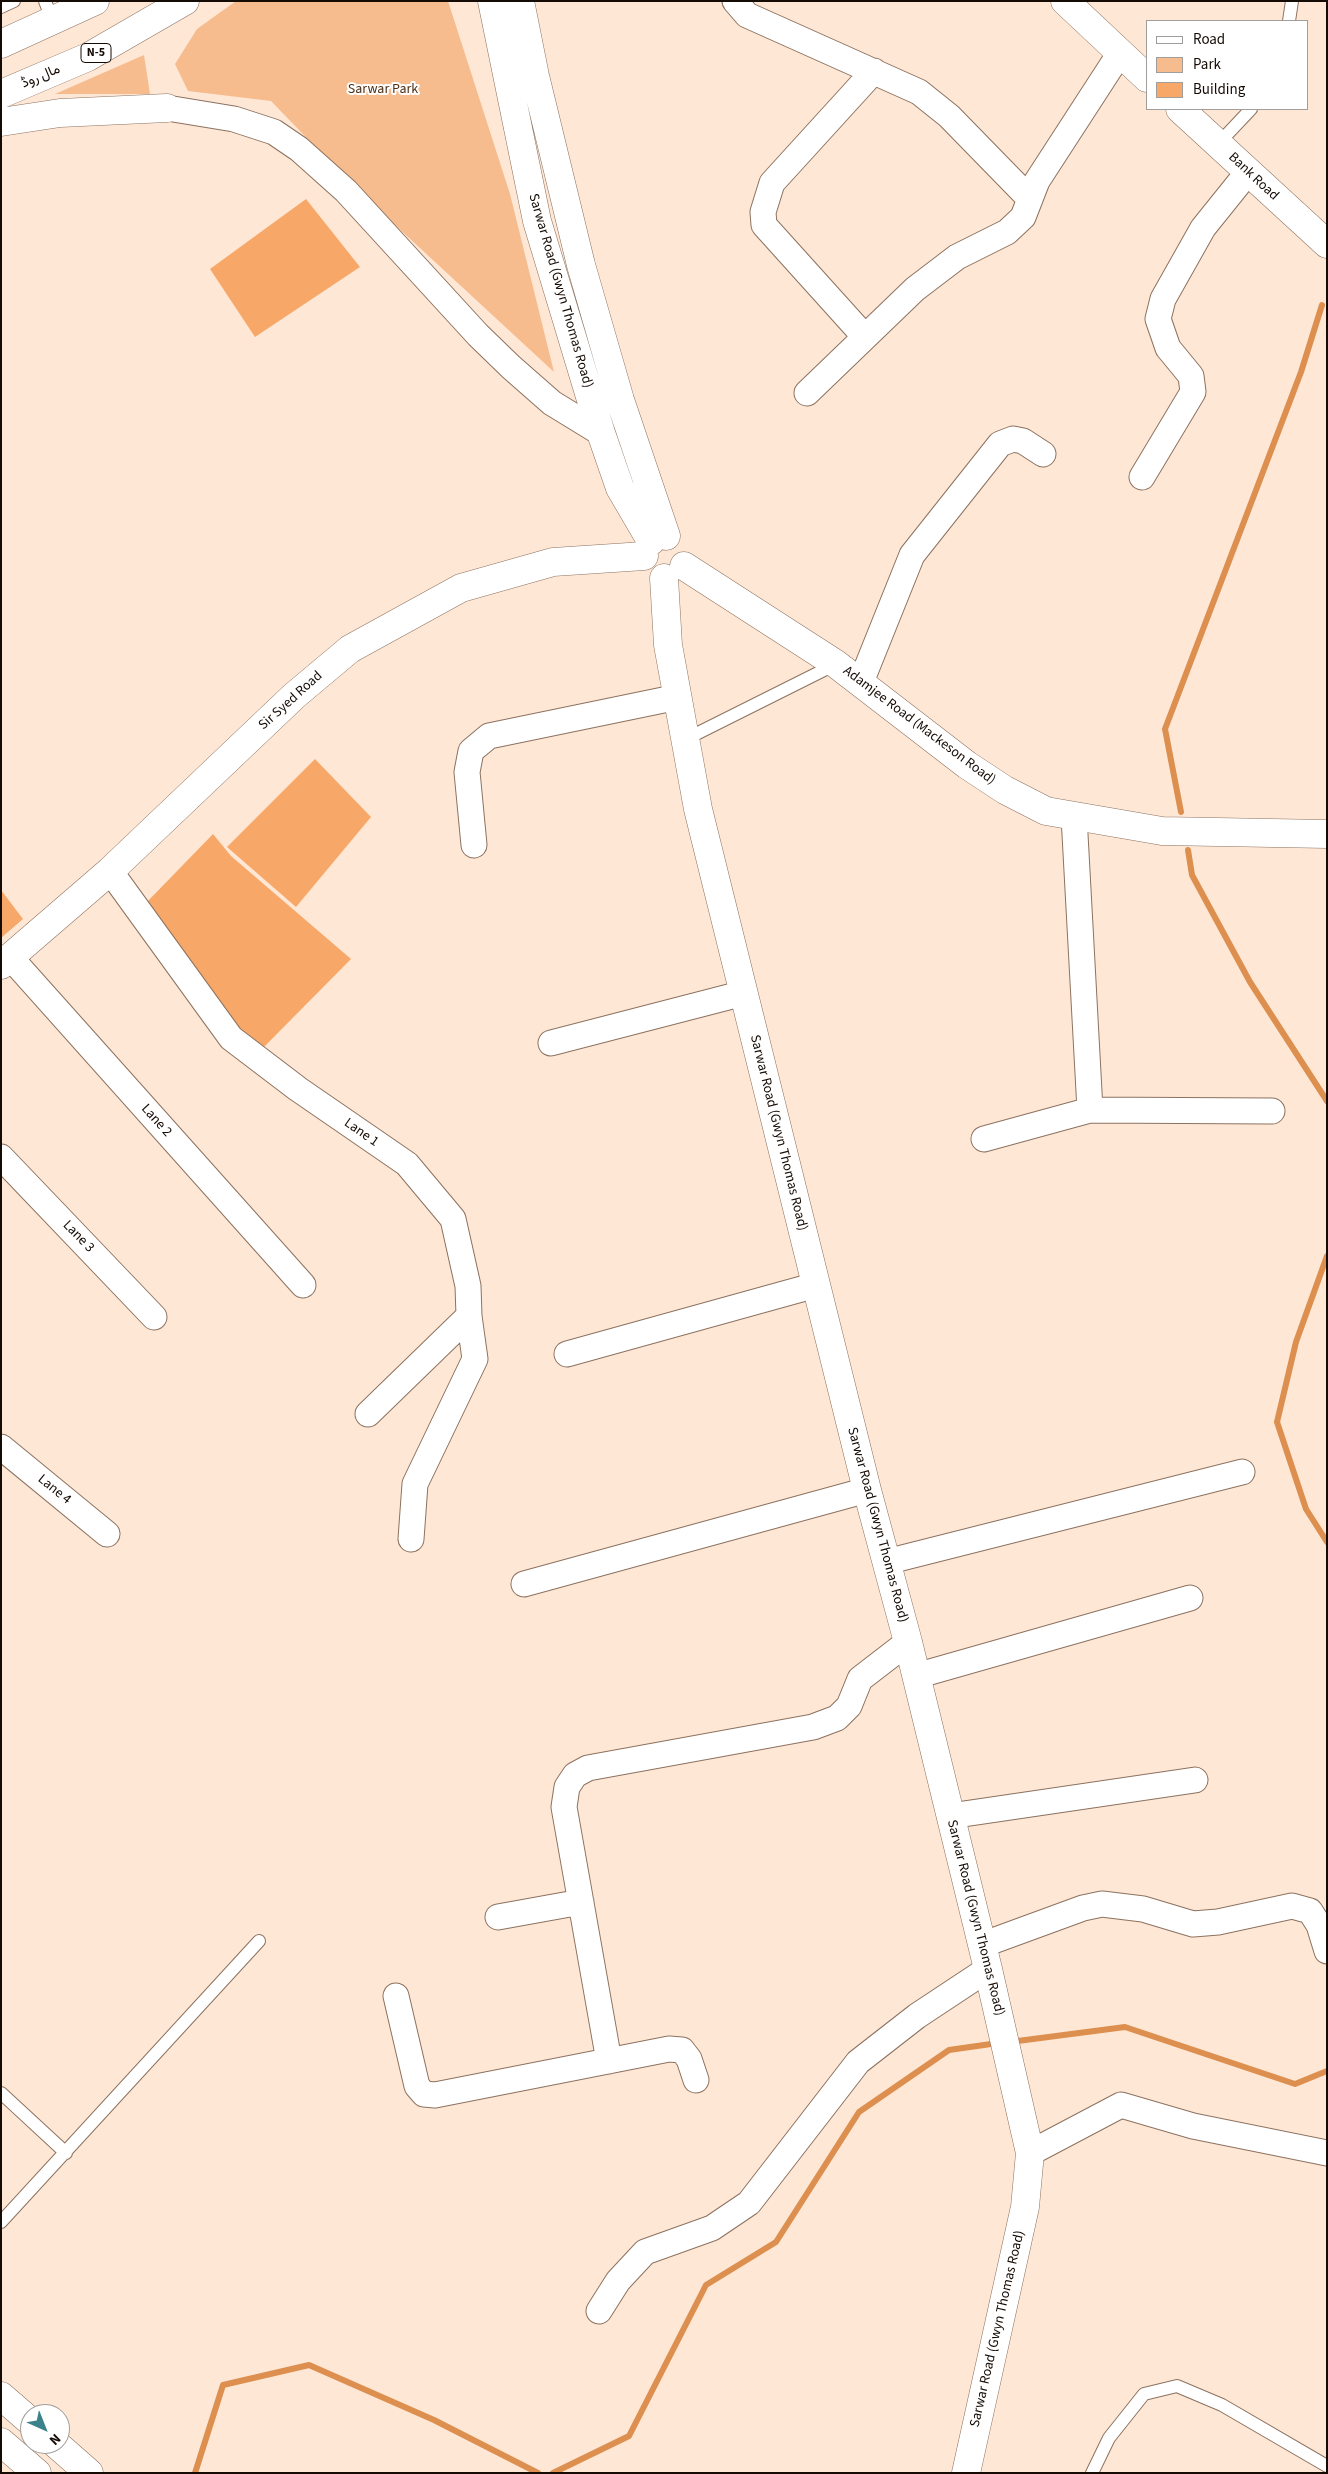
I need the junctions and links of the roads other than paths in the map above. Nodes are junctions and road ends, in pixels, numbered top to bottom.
1 (14, 1) edge
2 (95, 1) edge
3 (185, 1) edge
4 (492, 1) edge
5 (520, 1) edge
6 (735, 1) edge
7 (1065, 1) edge
8 (1292, 1) edge
9 (1, 7) edge
10 (49, 12) edge
11 (1289, 20) edge
12 (1, 44) edge
13 (1120, 53) junction
14 (874, 71) junction
15 (1146, 77) edge
16 (1, 94) edge
17 (167, 108) joint
18 (1181, 110) edge
19 (1250, 110) edge
20 (1, 122) edge
21 (1218, 144) junction
22 (1248, 172) junction
23 (1030, 198) junction
24 (1327, 244) edge
25 (865, 337) junction
26 (806, 394) dead end
27 (601, 433) junction
28 (1043, 454) dead end
29 (1142, 476) dead end
30 (654, 544) junction
31 (674, 572) junction
32 (836, 664) junction
33 (861, 682) junction
34 (678, 697) junction
35 (684, 740) junction
36 (1074, 816) junction
37 (1327, 834) edge
38 (474, 845) dead end
39 (110, 871) junction
40 (5, 961) edge
41 (744, 993) junction
42 (551, 1043) dead end
43 (1090, 1110) junction
44 (1272, 1111) dead end
45 (984, 1139) dead end
46 (1, 1157) edge
47 (302, 1285) dead end
48 (816, 1285) junction
49 (469, 1316) junction
50 (154, 1317) dead end
51 (567, 1354) dead end
52 (368, 1414) dead end
53 (1, 1447) edge
54 (1242, 1472) dead end
55 (867, 1490) junction
56 (107, 1534) dead end
57 (411, 1539) dead end
58 (886, 1562) junction
59 (524, 1584) dead end
60 (1190, 1598) dead end
61 (908, 1642) junction
62 (916, 1676) junction
63 (1196, 1780) dead end
64 (950, 1816) junction
65 (581, 1902) junction
66 (498, 1917) dead end
67 (260, 1941) dead end
68 (1327, 1952) edge
69 (985, 1957) junction
70 (396, 1996) dead end
71 (609, 2061) junction
72 (696, 2080) dead end
73 (1, 2093) edge
74 (66, 2153) junction
75 (1030, 2153) junction
76 (1327, 2153) edge
77 (1, 2222) edge
78 (600, 2311) dead end
79 (1, 2396) edge
80 (20, 2412) edge
81 (1, 2442) edge
82 (67, 2454) edge
83 (1327, 2466) edge
84 (37, 2473) edge
85 (89, 2473) edge
86 (966, 2473) edge
87 (1092, 2473) edge

1 - 9 lane
2 - 10 main road
3 - 16 main road, مال روڈ / N-5
4 - 27 main road, Sarwar Road (Gwyn Thomas Road)
5 - 30 main road, Sarwar Road (Gwyn Thomas Road)
6 - 14 street
7 - 13 main road
8 - 11 lane
10 - 12 main road
13 - 15 main road
13 - 23 street
14 - 23 street
14 - 25 street
17 - 20 main road
17 - 27 street
18 - 21 main road, Bank Road
19 - 21 lane
21 - 22 main road, Bank Road
22 - 24 main road, Bank Road
22 - 29 street
23 - 25 street
25 - 26 street
27 - 30 main road, Sarwar Road (Gwyn Thomas Road)
28 - 33 street
30 - 31 main road, Adamjee Road (Mackeson Road)
30 - 31 main road, Sarwar Road (Gwyn Thomas Road)
30 - 39 main road, Sir Syed Road
31 - 32 main road, Adamjee Road (Mackeson Road)
31 - 34 main road, Sarwar Road (Gwyn Thomas Road)
32 - 33 main road, Adamjee Road (Mackeson Road)
32 - 35 lane
33 - 36 main road, Adamjee Road (Mackeson Road)
34 - 35 main road, Sarwar Road (Gwyn Thomas Road)
34 - 38 street
35 - 41 main road, Sarwar Road (Gwyn Thomas Road)
36 - 37 main road, Adamjee Road (Mackeson Road)
36 - 43 street
39 - 40 main road, Sir Syed Road
39 - 49 street, Lane 1
40 - 47 street, Lane 2
41 - 42 street
41 - 48 main road, Sarwar Road (Gwyn Thomas Road)
43 - 44 street
43 - 45 street
46 - 50 street, Lane 3
48 - 51 street
48 - 55 main road, Sarwar Road (Gwyn Thomas Road)
49 - 52 street
49 - 57 street, Lane 1
53 - 56 street, Lane 4
54 - 58 street
55 - 58 main road, Sarwar Road (Gwyn Thomas Road)
55 - 59 street
58 - 61 main road, Sarwar Road (Gwyn Thomas Road)
60 - 62 street
61 - 62 main road, Sarwar Road (Gwyn Thomas Road)
61 - 65 street
62 - 64 main road, Sarwar Road (Gwyn Thomas Road)
63 - 64 street
64 - 69 main road, Sarwar Road (Gwyn Thomas Road)
65 - 66 street
65 - 71 street
67 - 74 lane
68 - 69 street
69 - 75 main road, Sarwar Road (Gwyn Thomas Road)
69 - 78 street
70 - 71 street
71 - 72 street
73 - 74 lane
74 - 77 lane
75 - 76 street
75 - 86 main road, Sarwar Road (Gwyn Thomas Road)
79 - 80 main road
81 - 84 main road
82 - 85 main road
83 - 87 lane

